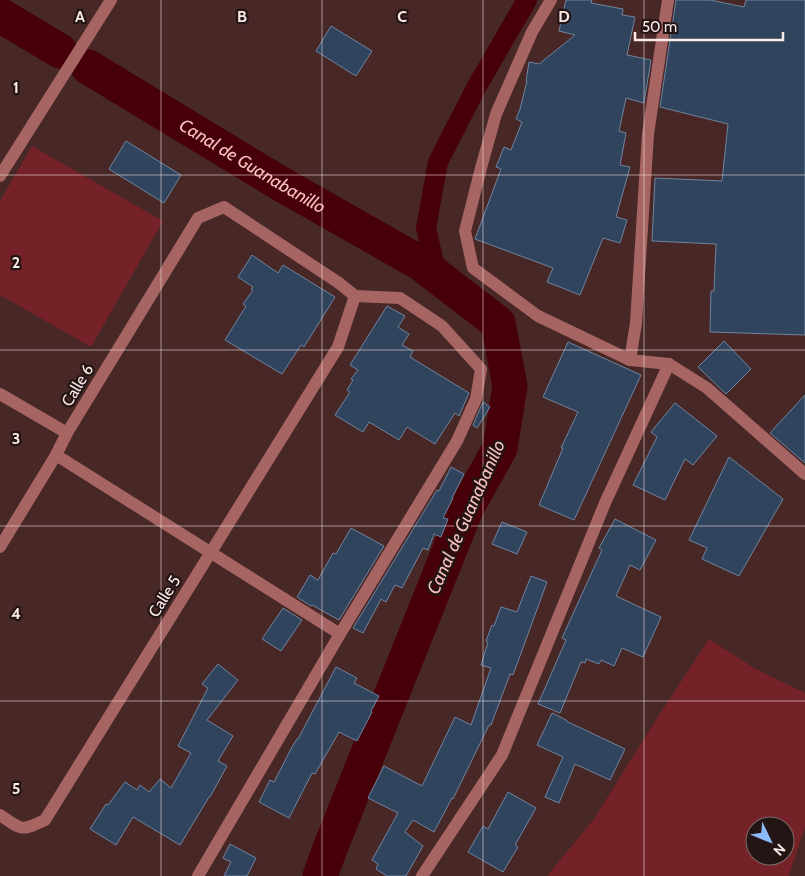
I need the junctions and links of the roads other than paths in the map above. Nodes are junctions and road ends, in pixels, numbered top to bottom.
1 (550, 0) edge
2 (668, 0) edge
3 (106, 2) edge
4 (0, 176) edge
5 (355, 296) junction
6 (630, 360) junction
7 (669, 364) junction
8 (0, 394) edge
9 (67, 433) junction
10 (56, 455) junction
11 (805, 474) edge
12 (0, 547) edge
13 (210, 553) junction
14 (340, 634) junction
15 (0, 815) edge
16 (198, 876) edge
17 (422, 876) edge

1 - 6 street
2 - 6 street
3 - 4 street
5 - 9 street, Calle 6
5 - 13 street, Calle 5
5 - 14 street
6 - 7 street
7 - 11 street
7 - 17 street
8 - 9 street
9 - 10 street, Calle 6
10 - 12 street, Calle 6
10 - 13 street
13 - 14 street
13 - 15 street, Calle 5
14 - 16 street

